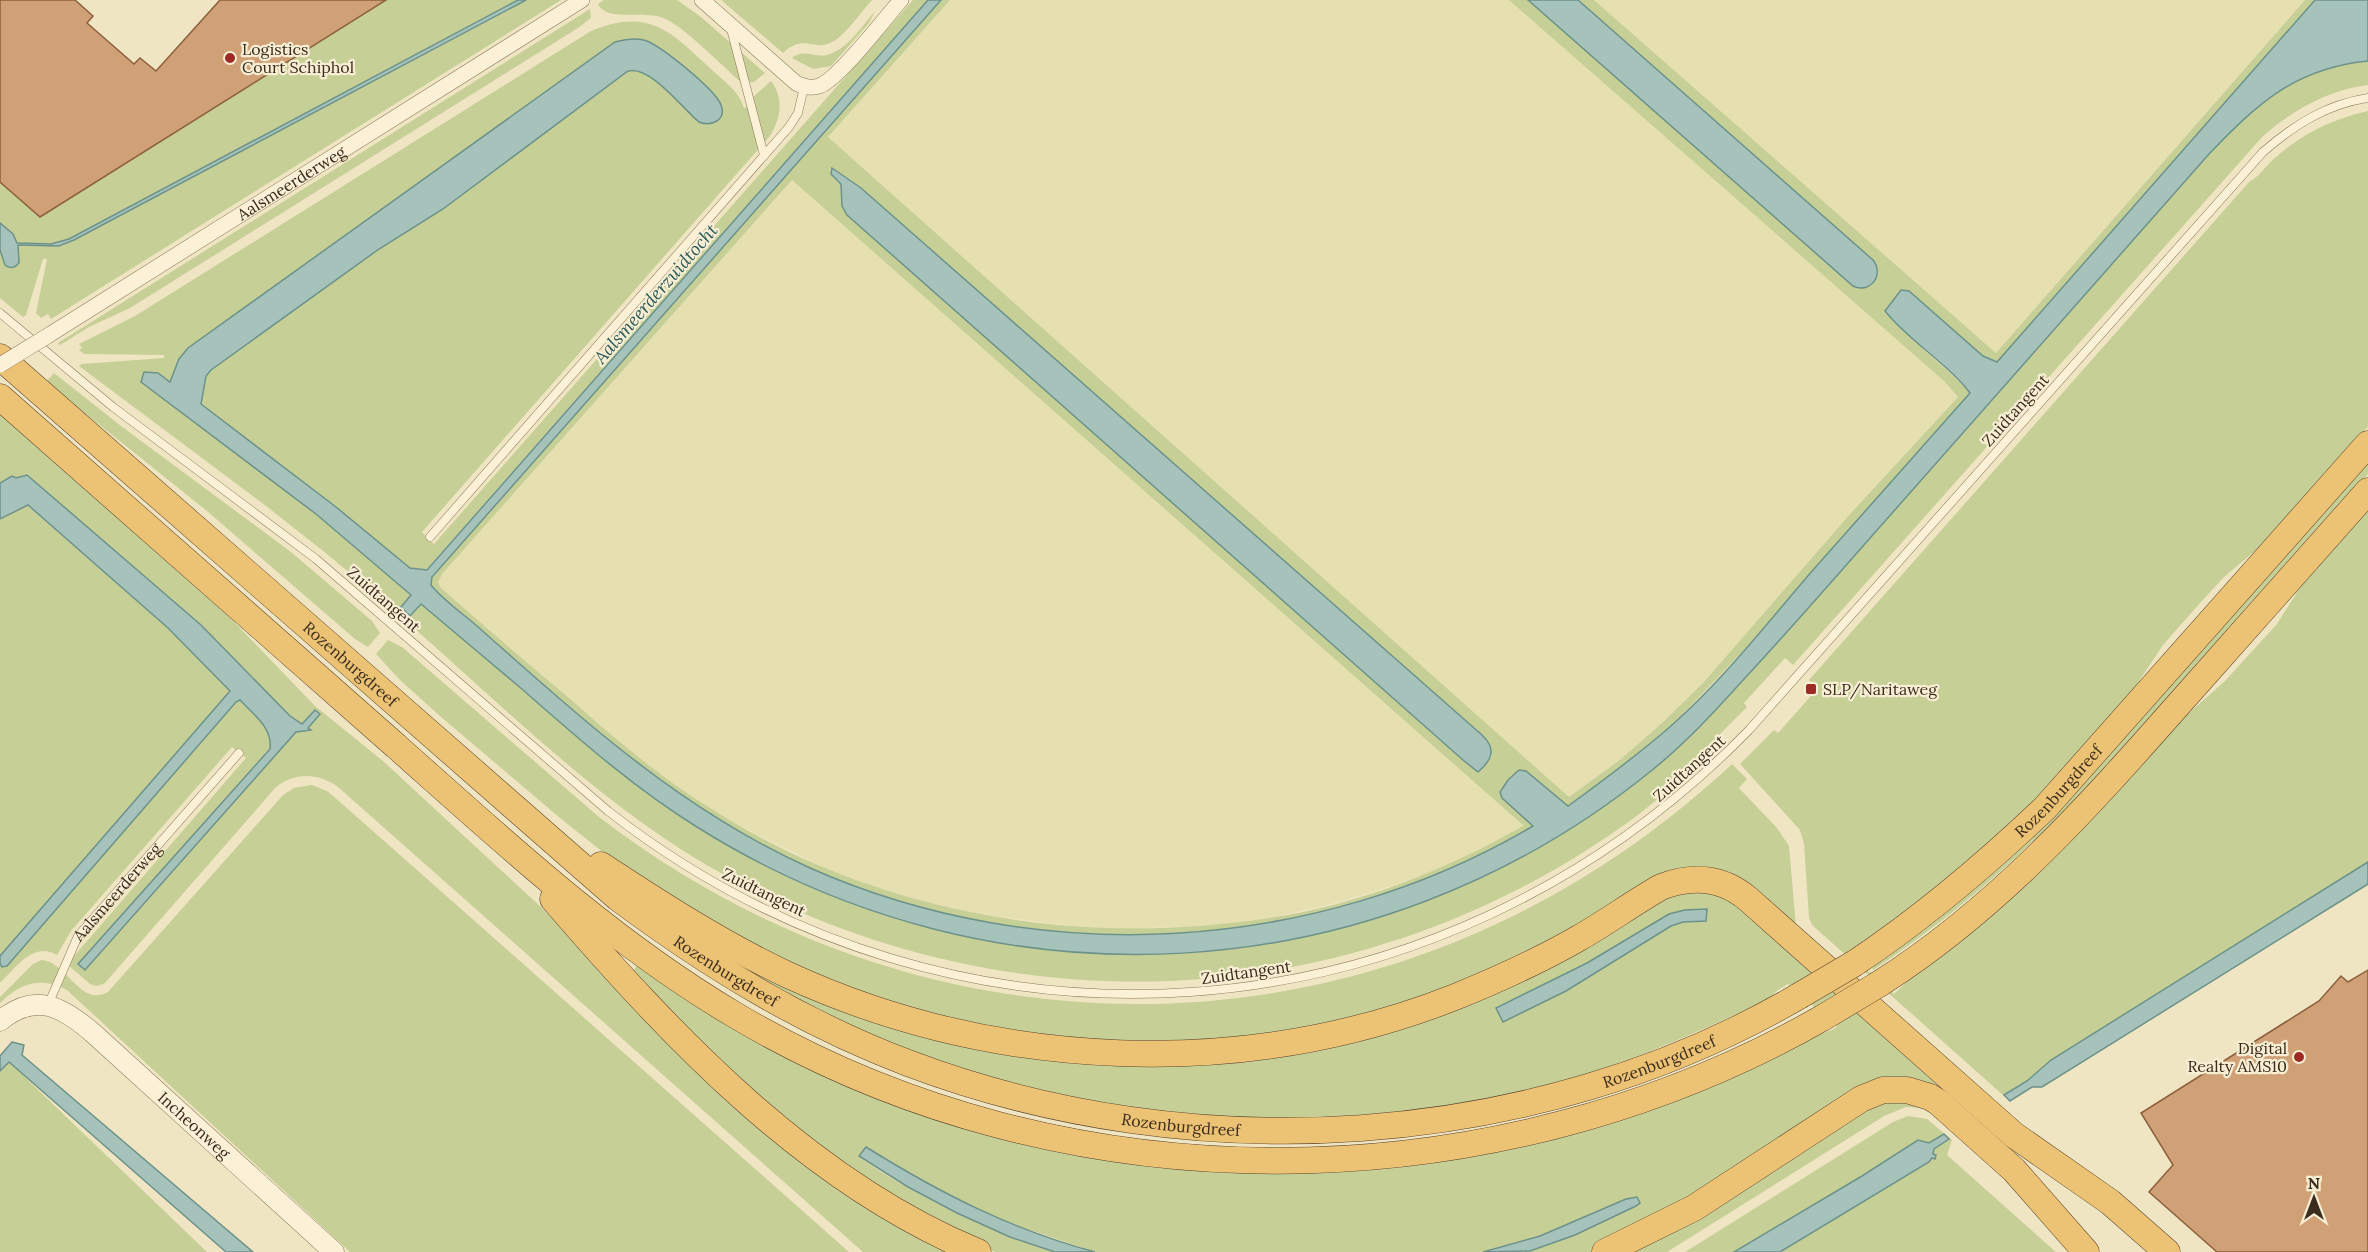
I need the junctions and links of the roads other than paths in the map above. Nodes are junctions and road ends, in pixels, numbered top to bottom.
1 (582, 0) edge
2 (702, 0) edge
3 (901, 0) edge
4 (730, 25) junction
5 (804, 87) junction
6 (2368, 98) edge
7 (764, 156) junction
8 (0, 313) edge
9 (0, 357) edge
10 (0, 365) edge
11 (0, 397) edge
12 (2368, 444) edge
13 (2368, 491) edge
14 (430, 537) dead end
15 (239, 753) dead end
16 (522, 815) junction
17 (502, 840) junction
18 (48, 1005) junction
19 (0, 1022) edge
20 (333, 1252) edge
21 (978, 1252) edge
22 (1605, 1252) edge
23 (2086, 1252) edge
24 (2167, 1252) edge

1 - 10 street, Aalsmeerderweg, bridge
2 - 4 street
3 - 5 street
4 - 5 street
4 - 7 lane
5 - 7 lane
6 - 8 lane, Zuidtangent
7 - 14 lane
9 - 16 highway, Rozenburgdreef
11 - 17 highway, Rozenburgdreef
12 - 16 highway, Rozenburgdreef, bridge
13 - 17 highway, Rozenburgdreef, bridge
15 - 18 lane, Aalsmeerderweg
16 - 24 highway
17 - 21 highway
18 - 19 street
18 - 20 street, Incheonweg
22 - 23 highway

